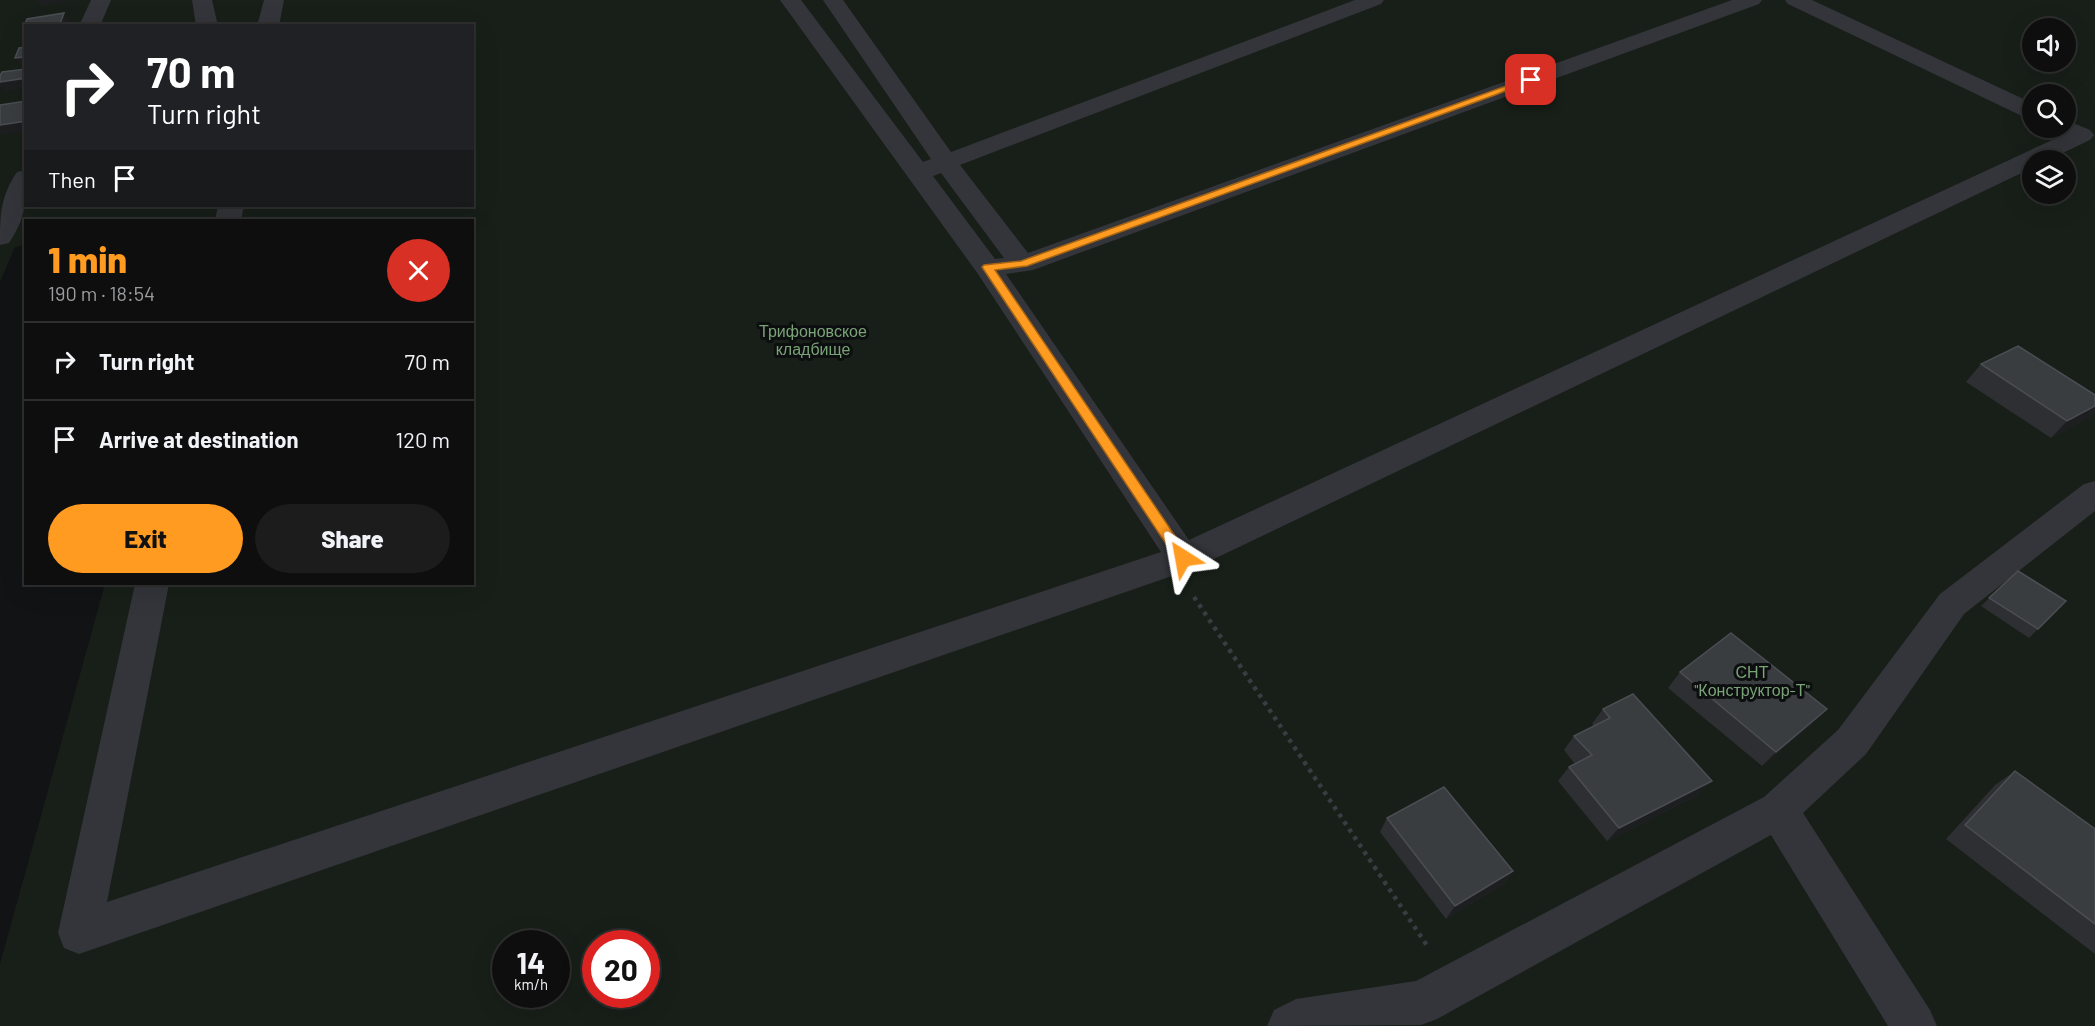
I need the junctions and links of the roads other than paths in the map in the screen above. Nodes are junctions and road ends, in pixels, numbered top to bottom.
1 (101, 0) edge
2 (202, 0) edge
3 (274, 0) edge
4 (790, 0) edge
5 (833, 0) edge
6 (1374, 0) edge
7 (1752, 0) edge
8 (1795, 0) edge
9 (90, 24) edge
10 (207, 24) edge
11 (268, 24) edge
12 (2022, 107) edge
13 (2076, 138) edge
14 (946, 163) junction
15 (917, 173) junction
16 (24, 182) edge
17 (0, 237) edge
18 (1023, 264) junction
19 (988, 267) junction
20 (2095, 493) edge
21 (1177, 560) junction
22 (152, 585) edge
23 (1778, 810) junction
24 (1433, 1005) edge
25 (1290, 1026) edge
26 (1914, 1026) edge

1 - 9 lane
2 - 10 lane
3 - 11 lane
4 - 15 lane
5 - 14 lane
6 - 14 lane
7 - 18 lane
8 - 12 lane
13 - 21 lane
14 - 15 lane
14 - 18 lane
15 - 19 lane
16 - 17 lane
18 - 19 lane
19 - 21 lane
20 - 23 lane
21 - 22 lane
23 - 24 lane
23 - 26 lane
24 - 25 lane

